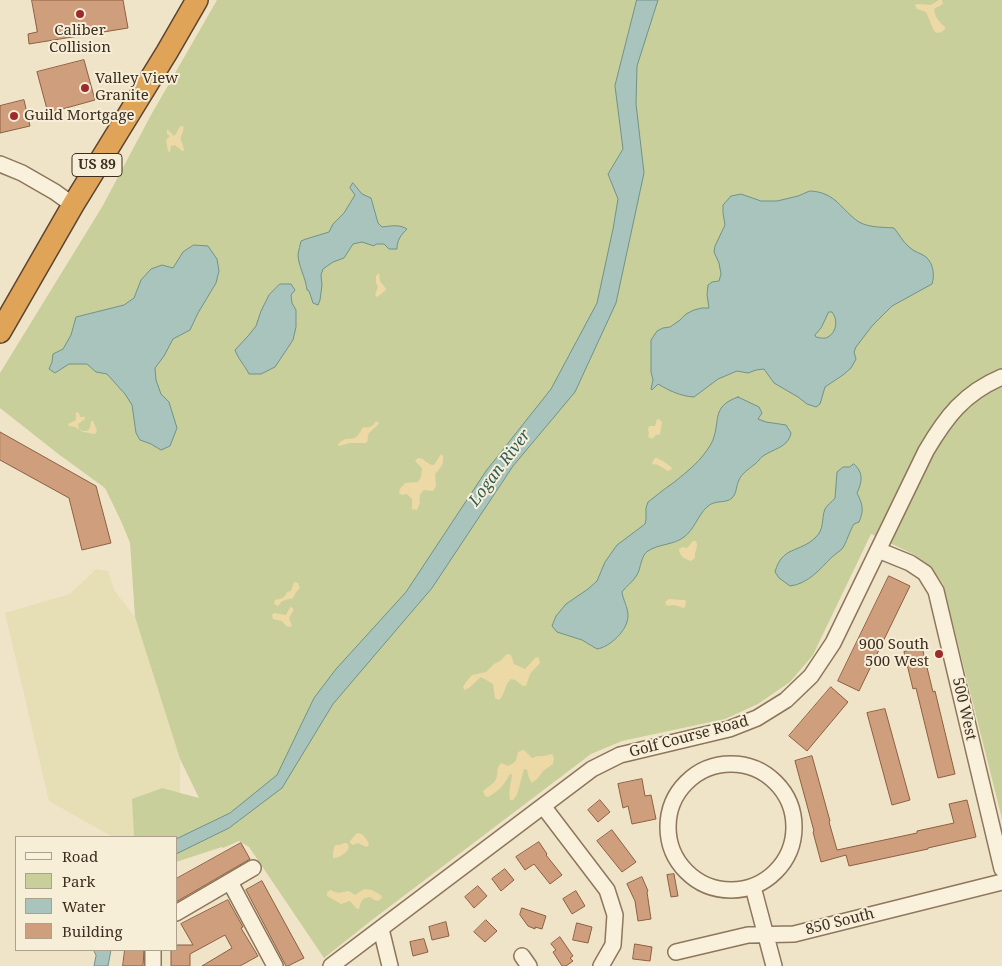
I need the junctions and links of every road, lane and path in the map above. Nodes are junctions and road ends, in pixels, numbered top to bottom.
1 (197, 0) edge
2 (0, 164) edge
3 (72, 205) junction
4 (0, 332) edge
5 (996, 380) edge
6 (878, 550) junction
7 (543, 806) junction
8 (253, 868) dead end
9 (1002, 869) edge
10 (230, 882) junction
11 (1002, 882) edge
12 (753, 887) junction
13 (178, 912) edge
14 (381, 929) junction
15 (766, 934) junction
16 (153, 951) edge
17 (676, 952) dead end
18 (152, 966) edge
19 (275, 966) edge
20 (332, 966) edge
21 (390, 966) edge
22 (601, 966) edge
23 (774, 966) edge

1 - 3 highway, US 89
2 - 3 street
3 - 4 highway, US 89
5 - 6 street, Golf Course Road
6 - 7 street, Golf Course Road
6 - 9 street, 500 West
7 - 14 street, Golf Course Road
7 - 22 street
8 - 10 street
10 - 13 street
10 - 19 street
11 - 15 street, 850 South
12 - 12 street
12 - 15 street
14 - 20 street, Golf Course Road
14 - 21 street
15 - 17 street, 850 South
15 - 23 street
16 - 18 street

